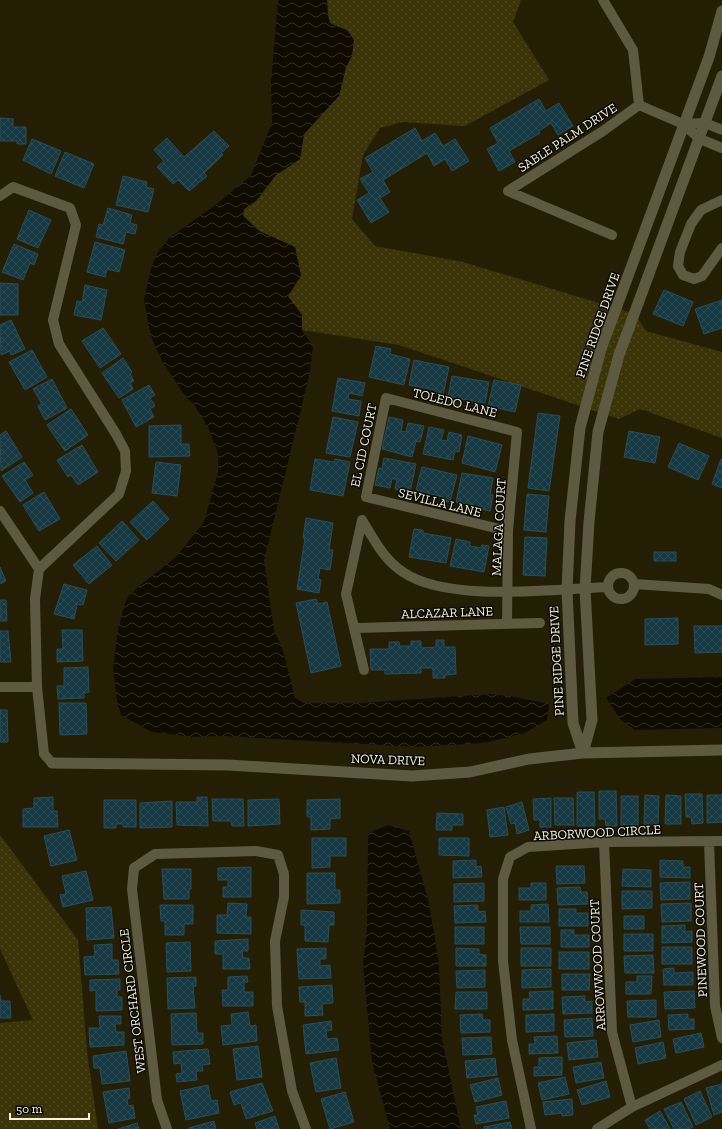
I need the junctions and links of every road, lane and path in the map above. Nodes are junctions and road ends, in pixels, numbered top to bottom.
1 (603, 0) edge
2 (722, 11) edge
3 (722, 76) edge
4 (639, 105) junction
5 (705, 122) junction
6 (683, 124) junction
7 (722, 130) edge
8 (700, 138) junction
9 (722, 148) edge
10 (0, 196) edge
11 (722, 200) edge
12 (612, 235) dead end
13 (722, 248) edge
14 (386, 398) joint
15 (518, 432) joint
16 (366, 497) joint
17 (0, 511) edge
18 (508, 532) junction
19 (39, 569) junction
20 (634, 584) junction
21 (608, 587) junction
22 (567, 590) junction
23 (585, 590) junction
24 (507, 591) junction
25 (722, 595) edge
26 (540, 623) dead end
27 (507, 624) junction
28 (356, 628) junction
29 (364, 670) dead end
30 (0, 687) edge
31 (37, 687) junction
32 (722, 750) edge
33 (583, 753) junction
34 (52, 762) joint
35 (709, 841) junction
36 (722, 841) edge
37 (604, 842) junction
38 (722, 1038) edge
39 (722, 1066) edge
40 (632, 1108) junction
41 (166, 1129) edge
42 (306, 1129) edge
43 (531, 1129) edge
44 (596, 1129) edge

1 - 4 street
2 - 6 street, PINE RIDGE DRIVE
3 - 5 street
4 - 6 street
4 - 12 street, SABLE PALM DRIVE
5 - 6 street
5 - 7 street
5 - 8 street
6 - 8 street
6 - 22 street, PINE RIDGE DRIVE
8 - 9 street
8 - 23 street
10 - 19 street
11 - 13 street
14 - 15 street, TOLEDO LANE
14 - 16 street, EL CID COURT
15 - 18 street, MALAGA COURT
16 - 18 street, SEVILLA LANE
17 - 19 street
18 - 24 street, MALAGA COURT
19 - 31 street
20 - 21 street
20 - 21 street
20 - 25 street
21 - 23 street
22 - 23 street
22 - 24 street
22 - 33 street, PINE RIDGE DRIVE
23 - 33 street
24 - 27 street, MALAGA COURT
24 - 28 street
26 - 27 street, ALCAZAR LANE
27 - 28 street, ALCAZAR LANE
28 - 29 street
30 - 31 street
31 - 34 street
32 - 33 street, NOVA DRIVE
33 - 34 street, NOVA DRIVE
35 - 36 street, ARBORWOOD CIRCLE
35 - 37 street, ARBORWOOD CIRCLE
35 - 38 street, PINEWOOD COURT
37 - 40 street, ARROWWOOD COURT
37 - 43 street, ARBORWOOD CIRCLE
39 - 40 street
40 - 44 street
41 - 42 street, WEST ORCHARD CIRCLE

